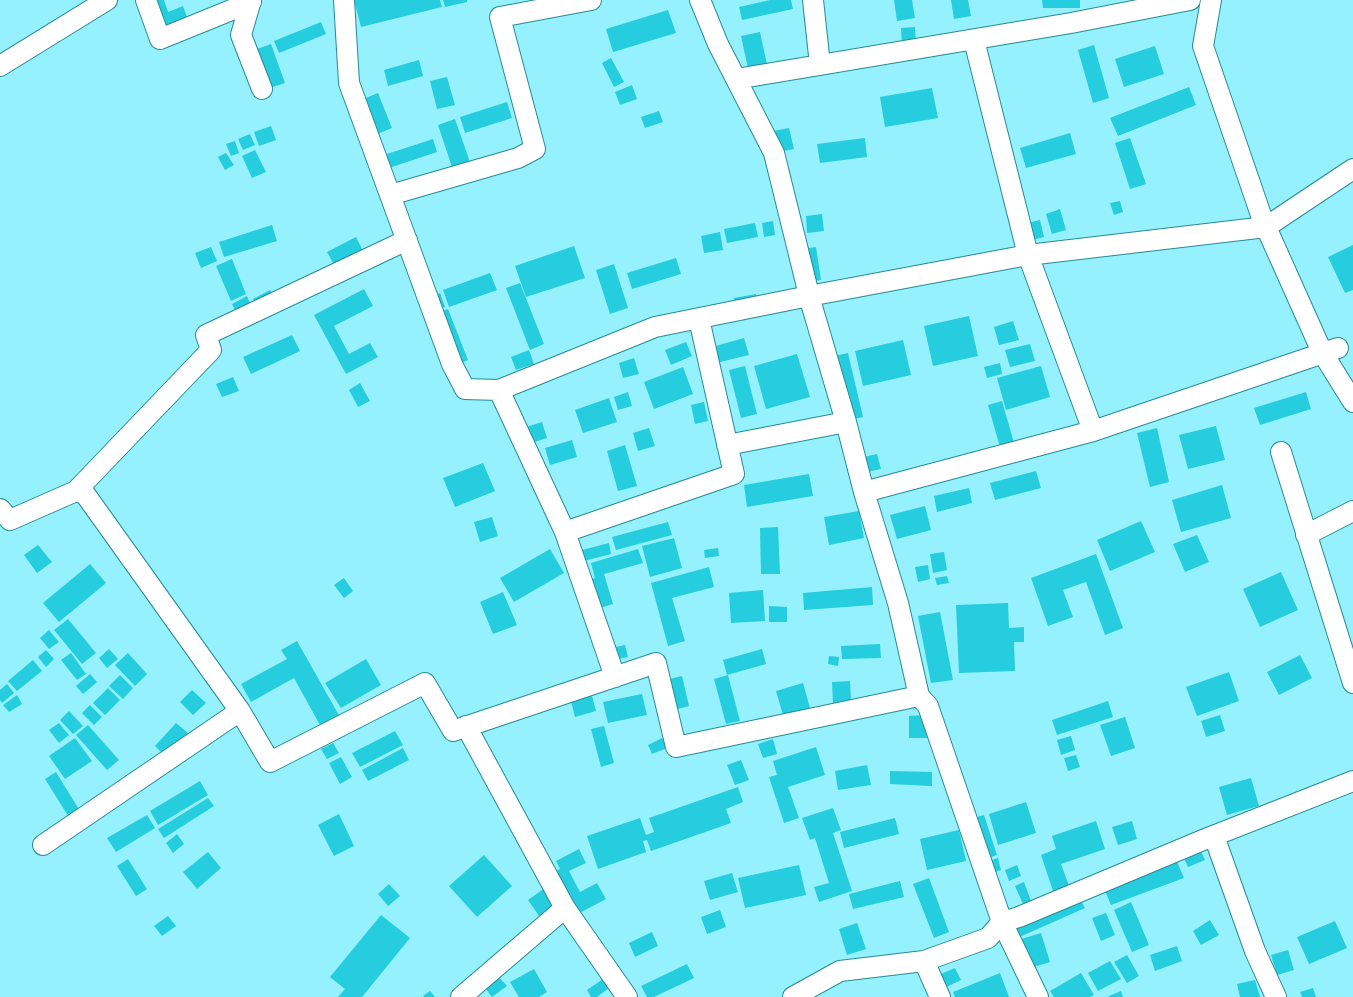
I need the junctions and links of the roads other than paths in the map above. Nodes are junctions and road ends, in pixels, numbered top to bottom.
1 (107, 0) edge
2 (146, 0) edge
3 (344, 0) edge
4 (591, 0) edge
5 (700, 0) edge
6 (813, 0) edge
7 (1190, 0) edge
8 (1211, 0) edge
9 (251, 1) edge
10 (974, 40) junction
11 (820, 65) junction
12 (0, 66) edge
13 (736, 79) junction
14 (262, 89) dead end
15 (1353, 168) edge
16 (390, 195) junction
17 (1266, 227) junction
18 (407, 240) junction
19 (1028, 255) junction
20 (810, 296) junction
21 (699, 319) junction
22 (1330, 350) junction
23 (498, 390) junction
24 (1353, 402) edge
25 (846, 422) junction
26 (1093, 432) junction
27 (727, 445) junction
28 (1281, 452) dead end
29 (76, 491) junction
30 (864, 492) junction
31 (1353, 511) edge
32 (3, 519) edge
33 (565, 532) junction
34 (1306, 534) junction
35 (1350, 661) edge
36 (615, 677) junction
37 (1353, 683) edge
38 (919, 696) junction
39 (240, 711) junction
40 (466, 726) junction
41 (1353, 781) edge
42 (1214, 836) junction
43 (44, 845) dead end
44 (565, 908) junction
45 (1002, 922) junction
46 (924, 961) junction
47 (461, 997) edge
48 (627, 997) edge
49 (793, 997) edge
50 (940, 997) edge
51 (1038, 997) edge
52 (1276, 997) edge

1 - 12 street
2 - 9 street
3 - 16 street
4 - 16 street
5 - 13 street
6 - 11 street
7 - 10 street
8 - 17 street
9 - 14 street
10 - 11 street
10 - 19 street
11 - 13 street
13 - 20 street
15 - 17 street
16 - 18 street
17 - 19 street
17 - 22 street
18 - 23 street
18 - 29 street
19 - 20 street
19 - 26 street
20 - 21 street
20 - 25 street
21 - 23 street
21 - 27 street
22 - 24 street
22 - 26 street
23 - 33 street
25 - 27 street
25 - 30 street
26 - 30 street
27 - 33 street
28 - 34 street
29 - 32 street
29 - 39 street
30 - 38 street
31 - 34 street
33 - 36 street
34 - 35 street
35 - 37 street
36 - 38 street
36 - 40 street
38 - 45 street
39 - 40 street
39 - 43 street
40 - 44 street
41 - 42 street
42 - 45 street
42 - 52 street
44 - 47 street
44 - 48 street
45 - 46 street
45 - 51 street
46 - 49 street
46 - 50 street

